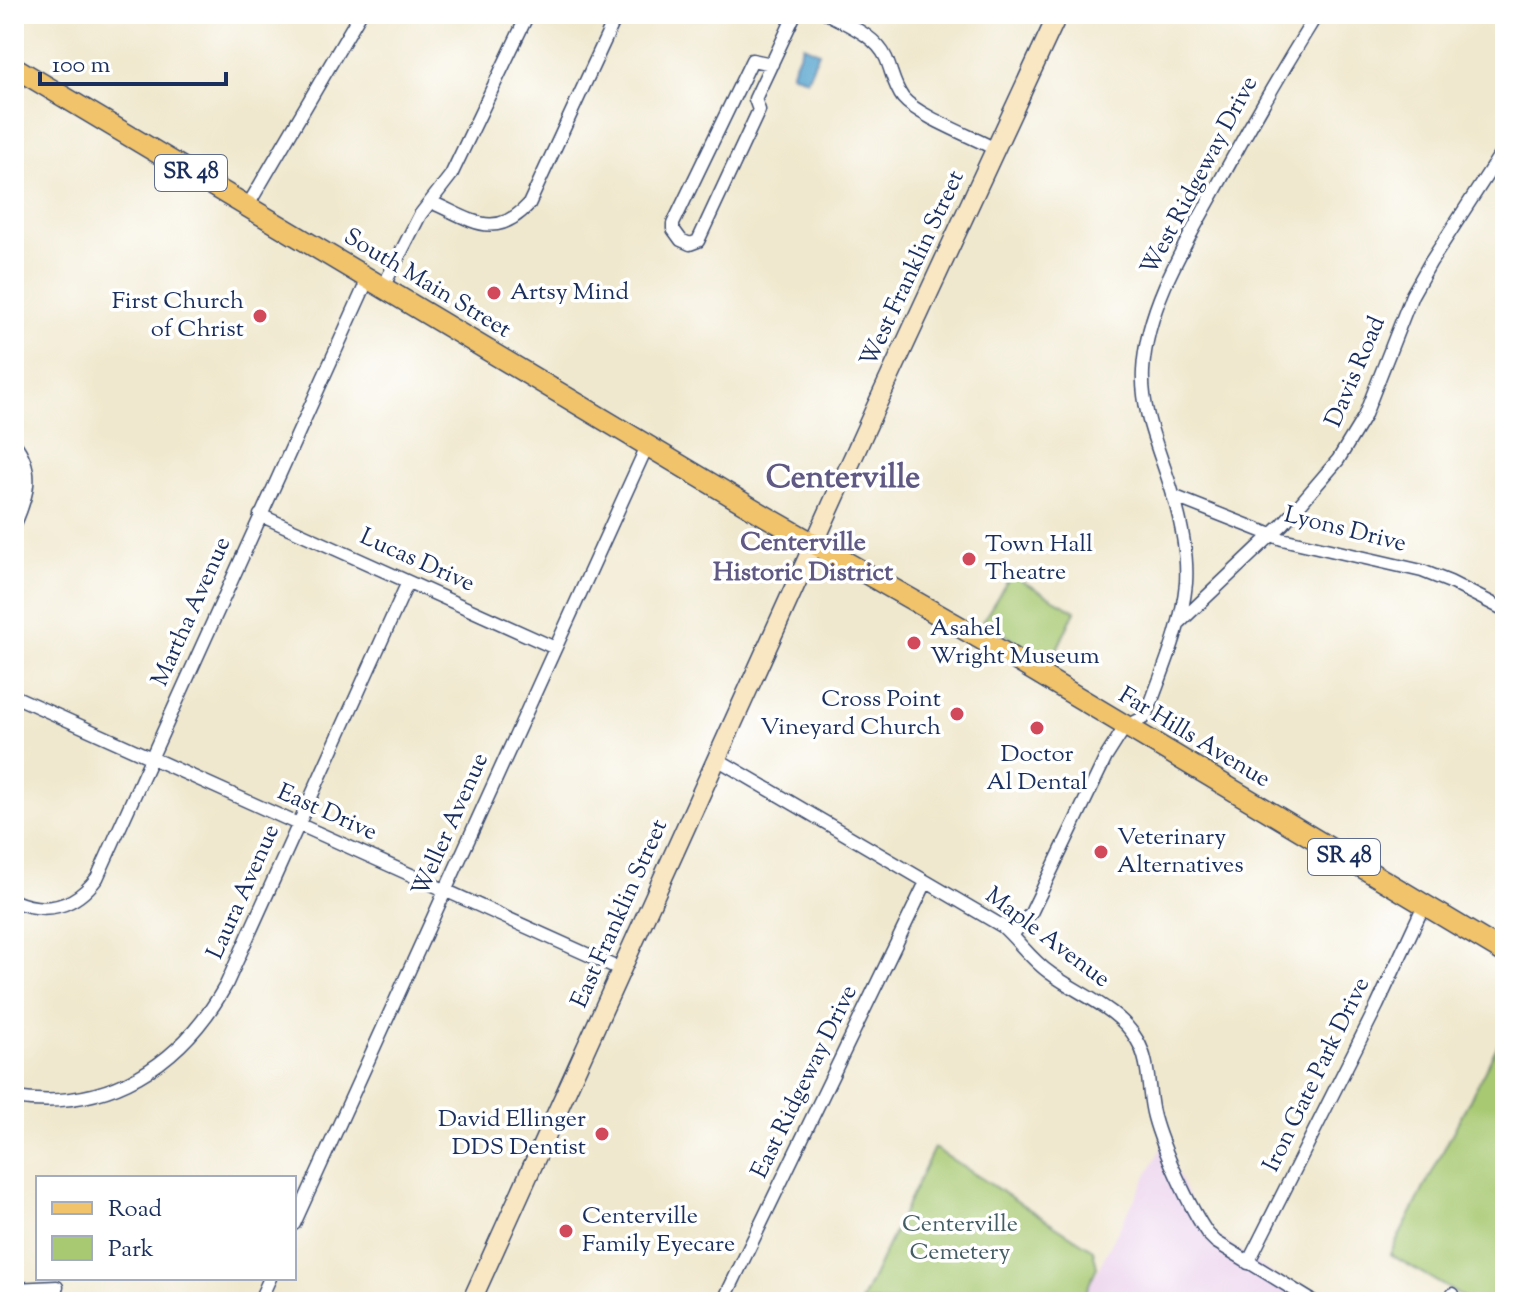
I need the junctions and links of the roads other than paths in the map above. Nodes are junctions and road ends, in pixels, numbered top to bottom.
1 (360, 14) edge
2 (528, 14) edge
3 (617, 14) edge
4 (795, 14) edge
5 (828, 14) edge
6 (1058, 14) edge
7 (1317, 14) edge
8 (772, 64) junction
9 (14, 67) edge
10 (1505, 147) edge
11 (995, 149) junction
12 (431, 202) junction
13 (247, 207) junction
14 (375, 283) junction
15 (14, 443) edge
16 (648, 444) junction
17 (1173, 496) junction
18 (260, 515) junction
19 (14, 526) edge
20 (1271, 535) junction
21 (814, 545) junction
22 (408, 582) junction
23 (1505, 610) edge
24 (1179, 623) junction
25 (555, 648) junction
26 (14, 696) edge
27 (1125, 727) junction
28 (151, 757) junction
29 (717, 759) junction
30 (298, 825) junction
31 (926, 882) junction
32 (445, 891) junction
33 (14, 901) edge
34 (1424, 905) junction
35 (1012, 935) junction
36 (1505, 953) edge
37 (622, 970) junction
38 (14, 1098) edge
39 (296, 1220) edge
40 (1248, 1263) junction
41 (269, 1280) edge
42 (57, 1287) dead end
43 (14, 1289) edge
44 (259, 1302) edge
45 (471, 1302) edge
46 (723, 1302) edge
47 (1314, 1302) edge

1 - 13 street
2 - 12 street, Martha Avenue
3 - 12 street
4 - 8 street
5 - 11 street
6 - 11 street, West Franklin Street
7 - 17 street, West Ridgeway Drive
8 - 8 street
9 - 13 main road, South Main Street / SR 48
10 - 20 street, Davis Road
11 - 21 street, West Franklin Street
12 - 14 street, Martha Avenue
13 - 14 main road, South Main Street / SR 48
14 - 16 main road, South Main Street / SR 48
14 - 18 street, Martha Avenue
15 - 19 street
16 - 21 main road, South Main Street / SR 48
16 - 25 street, Weller Avenue
17 - 20 street, Lyons Drive
17 - 24 street, West Ridgeway Drive
18 - 22 street, Lucas Drive
18 - 28 street, Martha Avenue
20 - 23 street, Lyons Drive
20 - 24 street, Davis Road
21 - 27 main road, Far Hills Avenue / SR 48
21 - 29 street, East Franklin Street
22 - 25 street, Lucas Drive
22 - 30 street, Laura Avenue
24 - 27 street, West Ridgeway Drive
25 - 32 street, Weller Avenue
26 - 28 street, East Drive
27 - 34 main road, Far Hills Avenue / SR 48
27 - 35 street
28 - 30 street, East Drive
28 - 33 street, Martha Avenue
29 - 31 street, Maple Avenue
29 - 37 street, East Franklin Street
30 - 32 street, East Drive
30 - 38 street, Laura Avenue
31 - 35 street, Maple Avenue
31 - 46 street, East Ridgeway Drive
32 - 37 street, East Drive
32 - 39 street, Weller Avenue
34 - 36 main road, Far Hills Avenue / SR 48
34 - 40 street, Iron Gate Park Drive
35 - 40 street, Maple Avenue
37 - 45 street, East Franklin Street
40 - 47 street, Maple Avenue
41 - 44 street
42 - 43 street

